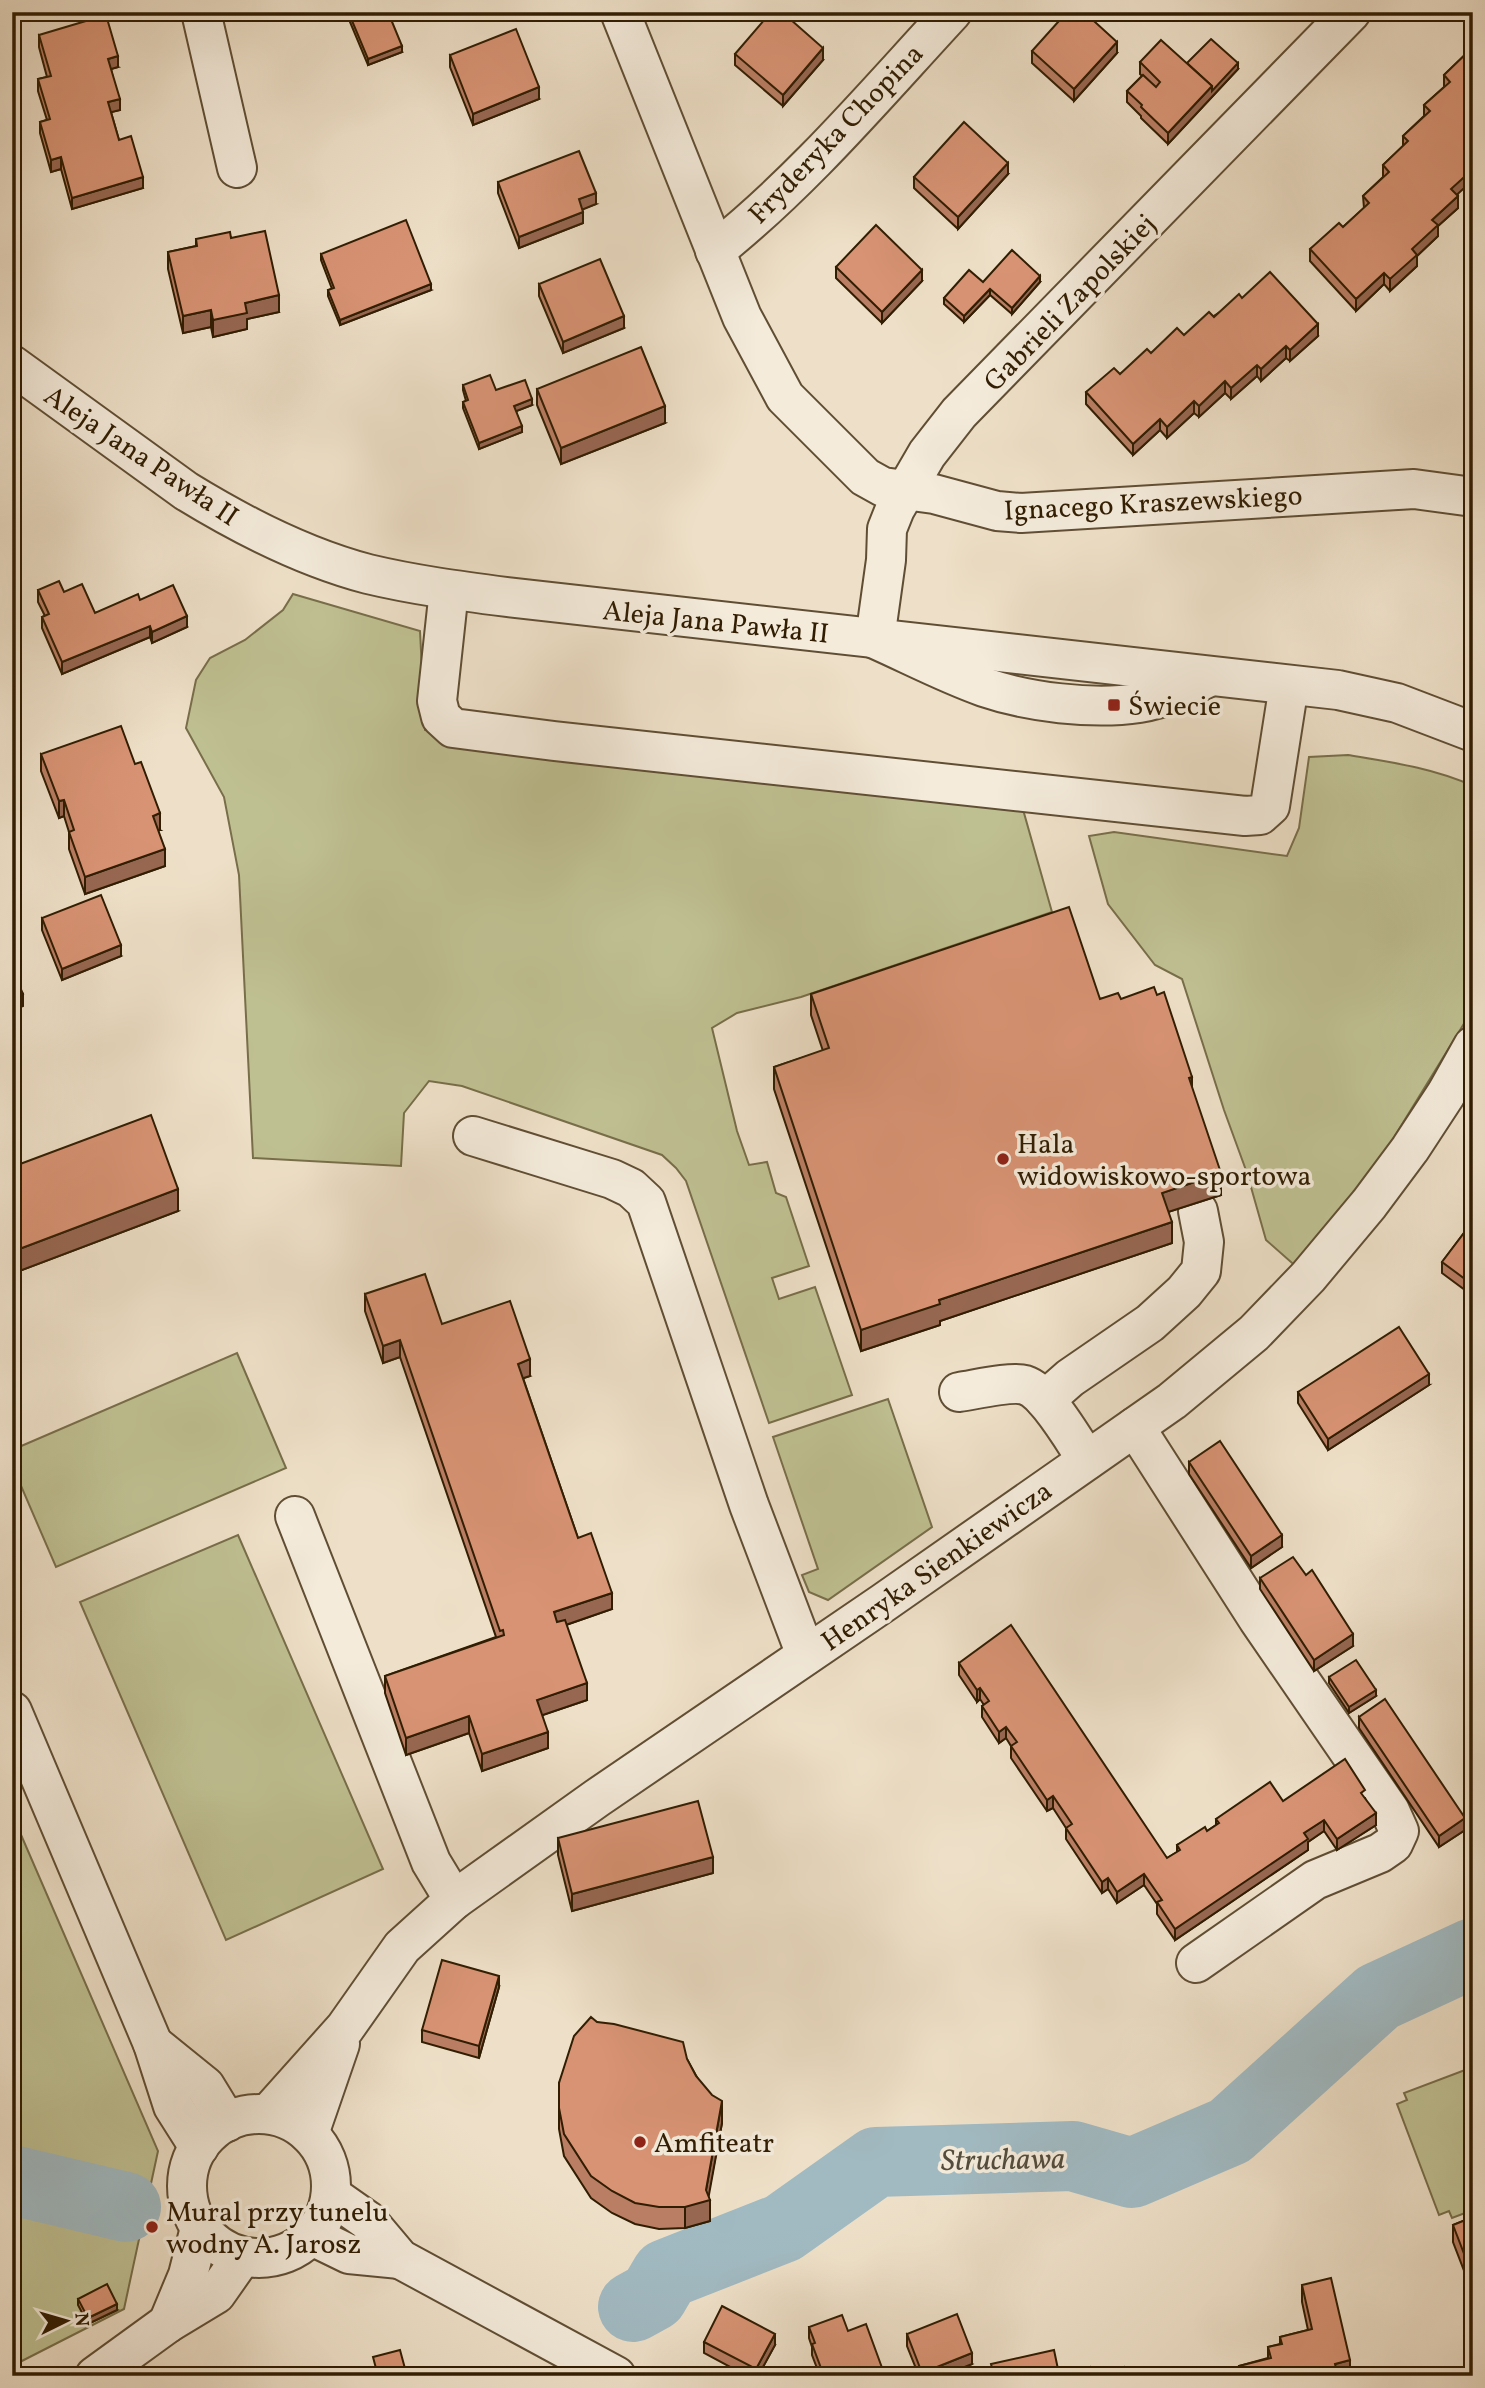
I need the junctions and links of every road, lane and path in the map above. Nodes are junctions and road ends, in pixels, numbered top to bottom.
1 (201, 12) edge
2 (620, 12) edge
3 (952, 12) edge
4 (1351, 12) edge
5 (237, 168) dead end
6 (715, 251) junction
7 (12, 365) edge
8 (904, 491) junction
9 (1473, 497) edge
10 (449, 590) junction
11 (875, 639) junction
12 (1289, 685) junction
13 (1473, 732) edge
14 (1473, 1046) edge
15 (473, 1136) dead end
16 (1198, 1211) edge
17 (959, 1392) dead end
18 (1045, 1400) junction
19 (1135, 1427) junction
20 (1087, 1460) junction
21 (295, 1516) dead end
22 (806, 1655) junction
23 (12, 1712) edge
24 (454, 1900) junction
25 (1196, 1963) dead end
26 (345, 2028) junction
27 (153, 2043) junction
28 (268, 2114) junction
29 (227, 2122) junction
30 (309, 2134) junction
31 (199, 2147) junction
32 (331, 2195) junction
33 (200, 2228) junction
34 (312, 2236) junction
35 (242, 2257) junction
36 (400, 2259) junction
37 (168, 2323) junction
38 (95, 2376) edge
39 (616, 2376) edge

1 - 5 street
2 - 6 street, Ignacego Kraszewskiego
3 - 6 street, Fryderyka Chopina
4 - 8 street, Gabrieli Zapolskiej
6 - 8 street, Ignacego Kraszewskiego
7 - 10 street, Aleja Jana Pawła II
8 - 9 street, Ignacego Kraszewskiego
8 - 11 street, Gabrieli Zapolskiej
10 - 11 street, Aleja Jana Pawła II
10 - 12 street
11 - 12 street, Aleja Jana Pawła II
12 - 13 street, Aleja Jana Pawła II
14 - 19 street, Henryka Sienkiewicza
15 - 22 street
16 - 18 street
17 - 18 street
18 - 20 street
19 - 20 street, Henryka Sienkiewicza
19 - 25 street
20 - 22 street, Henryka Sienkiewicza
21 - 24 street
22 - 24 street, Henryka Sienkiewicza
23 - 27 street
24 - 26 street, Henryka Sienkiewicza
26 - 28 street, Henryka Sienkiewicza
26 - 30 street, Henryka Sienkiewicza
27 - 29 street
27 - 31 street
28 - 29 street
28 - 30 street
29 - 31 street
30 - 32 street
31 - 33 street
32 - 34 street
32 - 36 street
33 - 35 street
33 - 37 street
34 - 35 street
34 - 36 street
35 - 37 street
36 - 39 street
37 - 38 street

